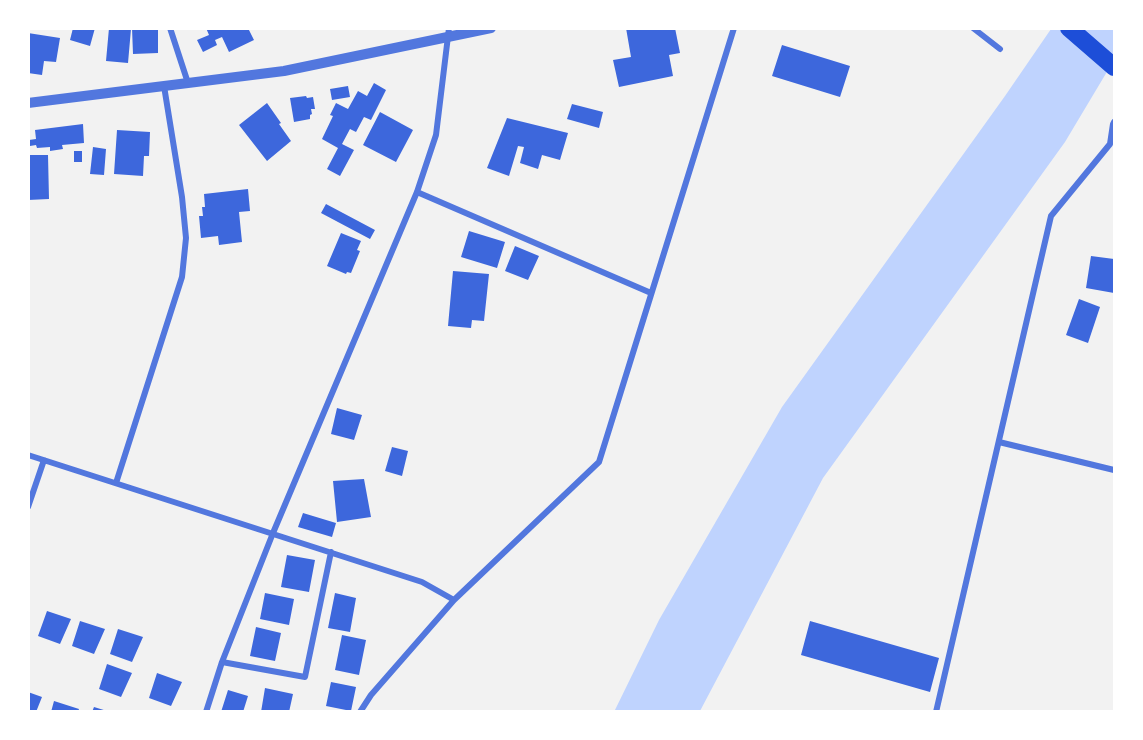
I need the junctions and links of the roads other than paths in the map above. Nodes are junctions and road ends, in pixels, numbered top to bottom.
1 (170, 28) edge
2 (491, 28) edge
3 (734, 28) edge
4 (973, 28) edge
5 (1069, 28) edge
6 (448, 33) edge
7 (1000, 49) dead end
8 (1114, 67) edge
9 (188, 83) junction
10 (164, 86) junction
11 (28, 103) edge
12 (1114, 122) edge
13 (1112, 146) edge
14 (417, 192) junction
15 (651, 293) junction
16 (999, 442) junction
17 (28, 455) edge
18 (44, 460) junction
19 (1114, 470) edge
20 (116, 483) junction
21 (28, 507) edge
22 (273, 533) junction
23 (331, 552) junction
24 (454, 600) junction
25 (222, 662) junction
26 (206, 711) edge
27 (360, 711) edge
28 (936, 711) edge

1 - 9 street
2 - 6 street
3 - 15 street
4 - 7 street
5 - 8 highway
6 - 9 street
6 - 14 street
9 - 10 street
10 - 11 street
10 - 20 street
12 - 13 street
13 - 16 street
14 - 15 street
14 - 22 street
15 - 24 street
16 - 19 street
16 - 28 street
17 - 18 street
18 - 20 street
18 - 21 street
20 - 22 street
22 - 23 street
22 - 25 street
23 - 24 street
23 - 25 street
24 - 27 street
25 - 26 street

